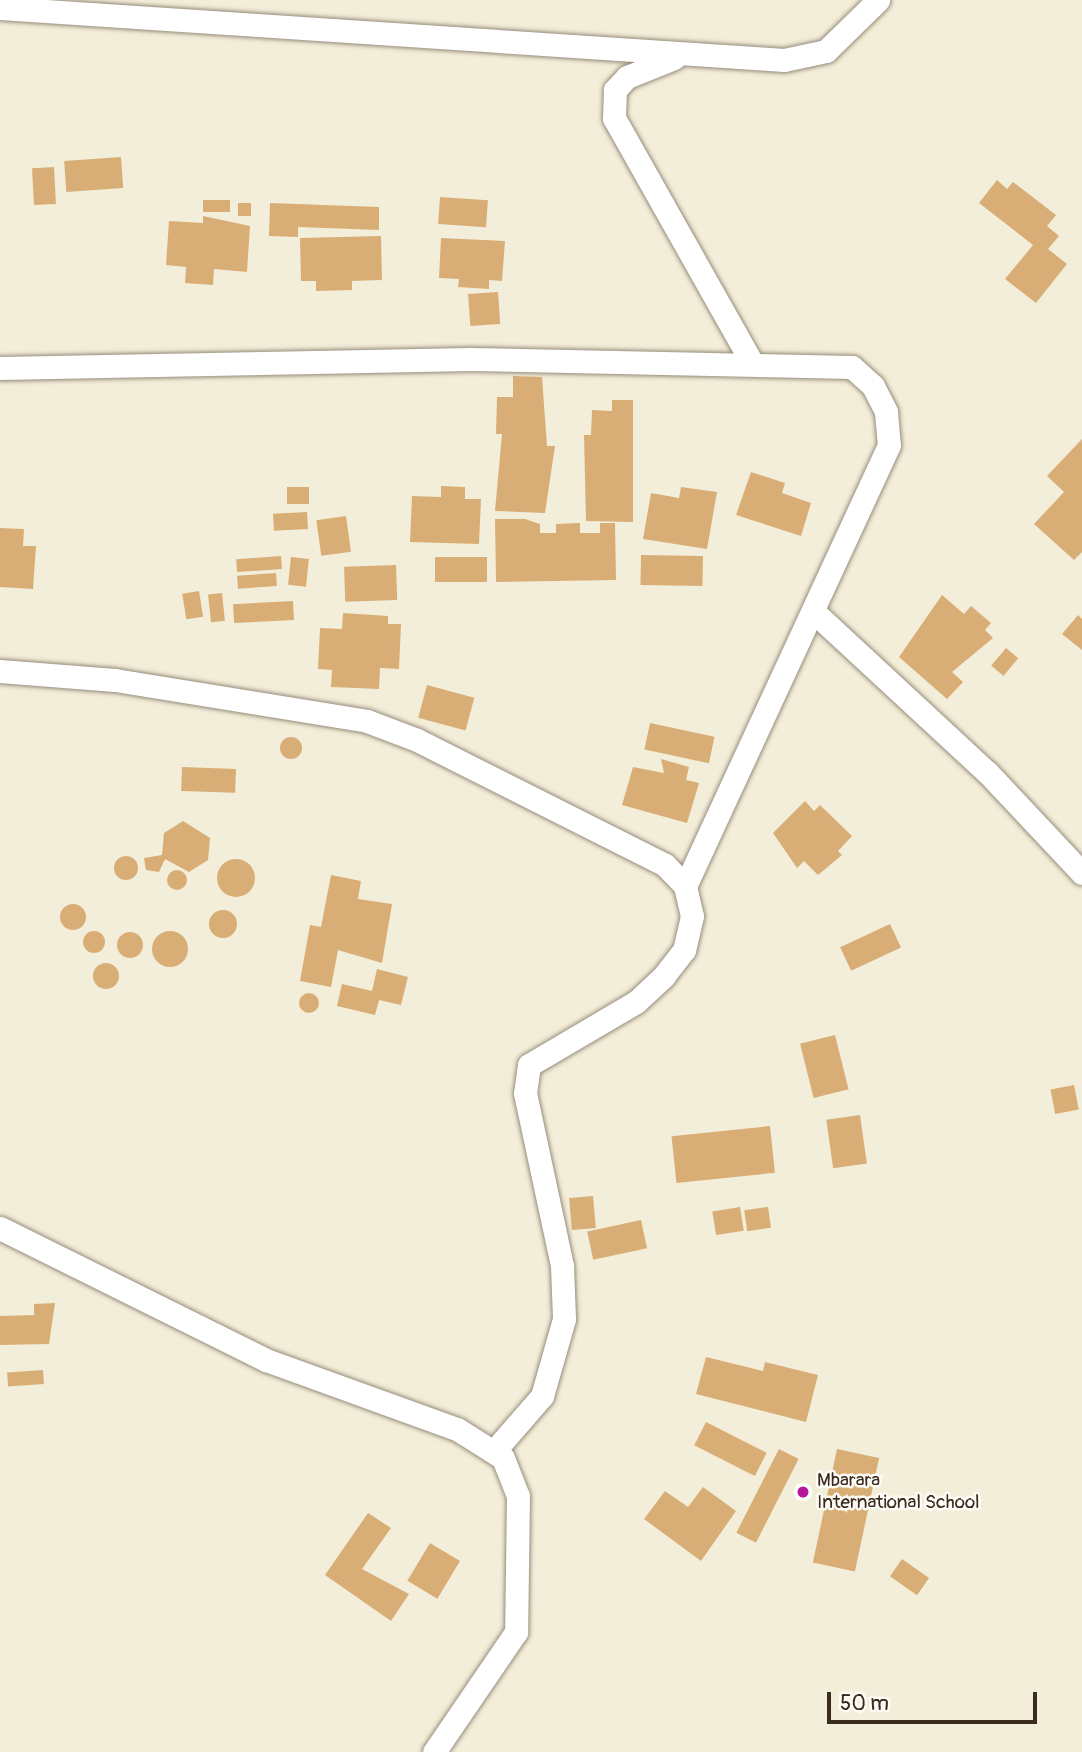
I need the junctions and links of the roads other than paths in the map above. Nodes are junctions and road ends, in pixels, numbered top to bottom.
1 (878, 0) edge
2 (0, 8) edge
3 (683, 55) junction
4 (752, 363) junction
5 (0, 368) edge
6 (815, 613) junction
7 (0, 671) edge
8 (1082, 873) edge
9 (685, 886) junction
10 (0, 1228) edge
11 (495, 1450) junction
12 (434, 1752) edge

1 - 3 street
2 - 3 street
3 - 4 street
4 - 5 street
4 - 6 street
6 - 8 street
6 - 9 street
7 - 9 street
9 - 11 street
10 - 11 street
11 - 12 street

